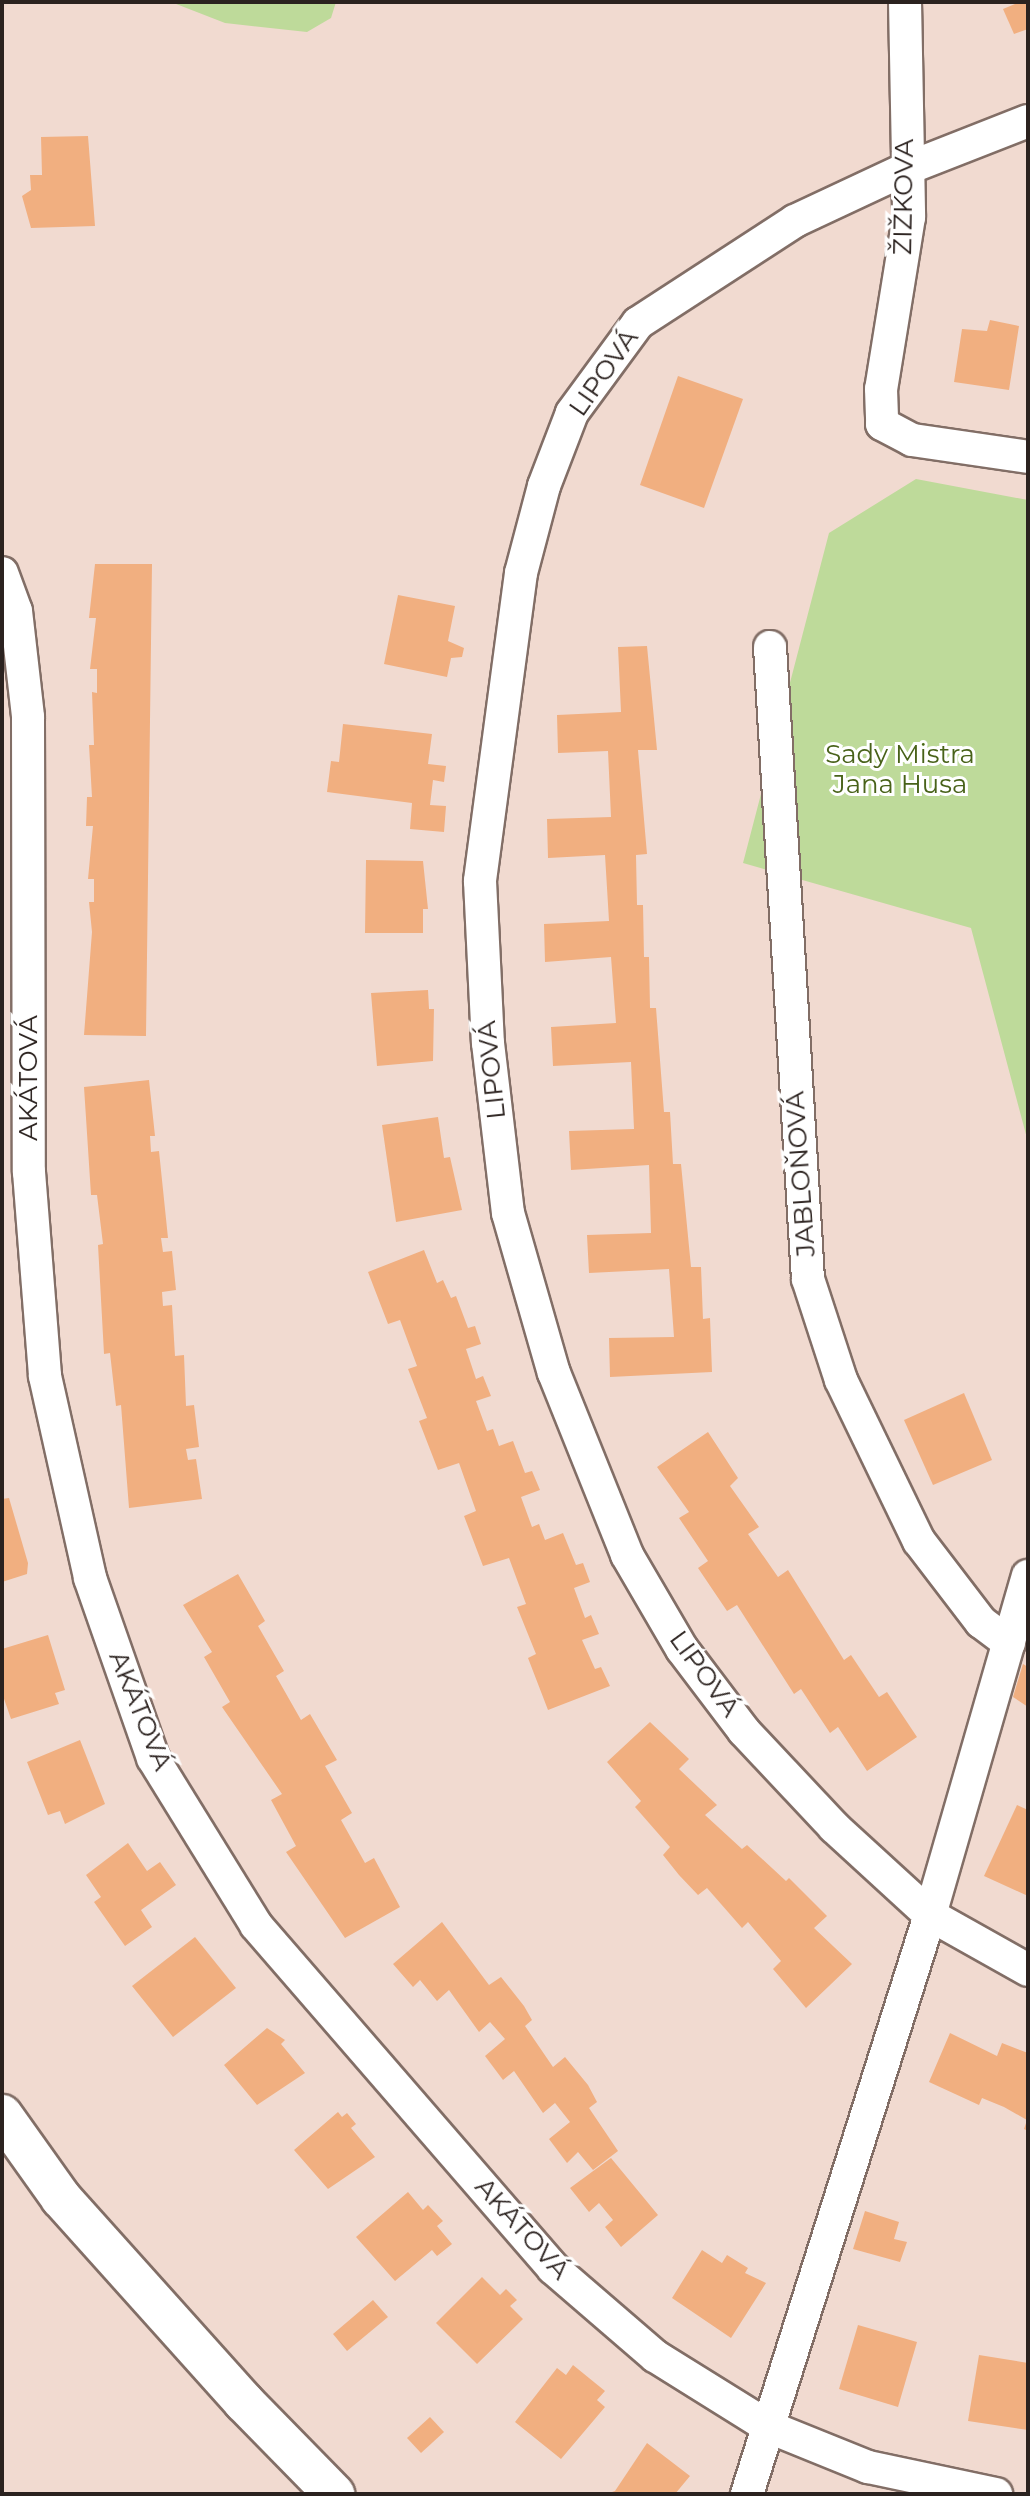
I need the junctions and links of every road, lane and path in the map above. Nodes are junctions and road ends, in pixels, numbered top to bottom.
1 (905, 2) edge
2 (1028, 121) edge
3 (908, 168) junction
4 (1028, 457) edge
5 (2, 573) edge
6 (770, 647) dead end
7 (1028, 1576) edge
8 (1009, 1643) junction
9 (930, 1915) junction
10 (1028, 1970) edge
11 (2, 2115) edge
12 (769, 2427) junction
13 (334, 2494) edge
14 (747, 2494) edge
15 (996, 2494) edge

1 - 3 street, ŽIŽKOVA
2 - 3 street, LIPOVÁ
3 - 4 street, ŽIŽKOVA
3 - 9 street, LIPOVÁ
5 - 12 street, AKÁTOVÁ
6 - 8 street, JABLOŇOVÁ
7 - 8 street
8 - 9 street
9 - 10 street, LIPOVÁ
9 - 12 street
11 - 13 street
12 - 14 street
12 - 15 street, AKÁTOVÁ

